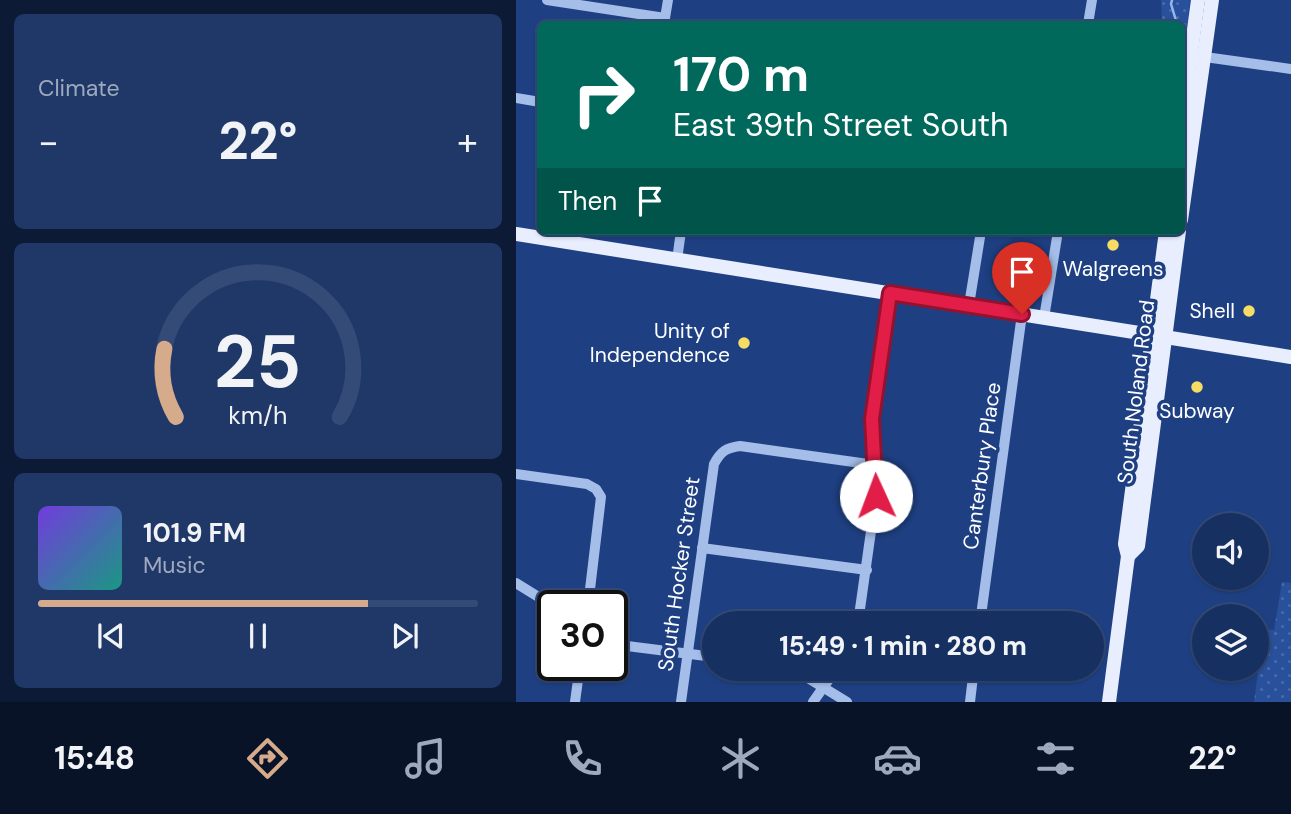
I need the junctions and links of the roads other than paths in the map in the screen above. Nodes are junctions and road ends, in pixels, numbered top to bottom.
1 (547, 0) edge
2 (668, 0) edge
3 (1092, 0) edge
4 (1198, 0) edge
5 (1212, 0) edge
6 (665, 21) edge
7 (1088, 21) edge
8 (1190, 61) edge
9 (1291, 69) edge
10 (516, 98) edge
11 (1185, 98) edge
12 (537, 102) edge
13 (1185, 149) edge
14 (516, 234) edge
15 (680, 235) edge
16 (980, 235) edge
17 (1057, 235) edge
18 (1166, 235) edge
19 (1178, 235) edge
20 (677, 260) junction
21 (890, 293) junction
22 (969, 305) junction
23 (1022, 314) junction
24 (1044, 318) junction
25 (1159, 336) junction
26 (1291, 357) edge
27 (875, 465) junction
28 (516, 474) edge
29 (702, 548) junction
30 (867, 570) junction
31 (516, 583) edge
32 (590, 590) edge
33 (537, 596) edge
34 (860, 611) edge
35 (982, 611) edge
36 (628, 646) edge
37 (688, 654) junction
38 (702, 656) edge
39 (578, 681) edge
40 (813, 681) edge
41 (828, 681) edge
42 (972, 681) edge
43 (824, 687) junction
44 (575, 702) edge
45 (681, 702) edge
46 (814, 702) edge
47 (847, 702) edge
48 (970, 702) edge
49 (1109, 702) edge

1 - 6 street
2 - 6 street
3 - 7 street
4 - 8 main road
5 - 8 main road
8 - 9 street
8 - 11 main road
8 - 13 main road
10 - 12 street
14 - 20 main road
15 - 20 street
16 - 22 street
17 - 24 street
18 - 25 main road, South Noland Road
19 - 25 main road, South Noland Road
20 - 21 main road
21 - 22 main road
21 - 27 street
22 - 23 main road
23 - 24 main road
23 - 35 street, Canterbury Place
24 - 25 main road
25 - 26 main road
25 - 49 main road, South Noland Road
27 - 29 street, South Hocker Street
27 - 30 street
28 - 32 street
29 - 30 street
29 - 37 street, South Hocker Street
30 - 34 street
31 - 33 street
36 - 37 street
37 - 38 street
37 - 45 street, South Hocker Street
39 - 44 street
40 - 43 street
41 - 43 street
42 - 48 street
43 - 46 street
43 - 47 street

